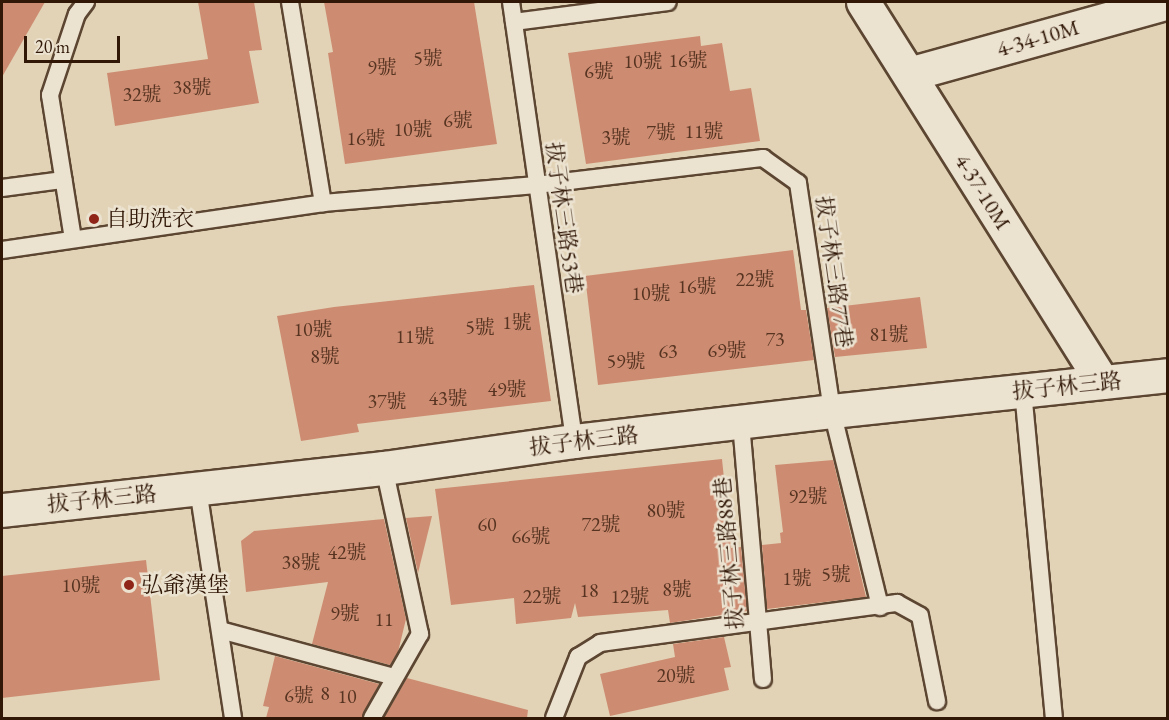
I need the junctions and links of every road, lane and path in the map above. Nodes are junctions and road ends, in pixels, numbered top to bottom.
1 (86, 2) edge
2 (290, 2) edge
3 (512, 2) edge
4 (668, 2) edge
5 (863, 2) edge
6 (1167, 2) edge
7 (514, 22) junction
8 (909, 74) junction
9 (63, 180) junction
10 (536, 185) junction
11 (2, 188) edge
12 (323, 203) junction
13 (73, 239) junction
14 (2, 250) edge
15 (1167, 375) edge
16 (1102, 382) junction
17 (1023, 391) junction
18 (831, 411) junction
19 (741, 423) junction
20 (574, 441) junction
21 (384, 468) junction
22 (198, 489) junction
23 (2, 510) edge
24 (880, 607) junction
25 (758, 623) junction
26 (220, 630) junction
27 (394, 677) junction
28 (763, 679) dead end
29 (937, 701) dead end
30 (233, 718) edge
31 (372, 718) edge
32 (554, 718) edge
33 (1054, 718) edge

1 - 9 lane
2 - 12 lane
3 - 7 lane, 拔子林三路53巷
4 - 7 lane
5 - 8 street, 4-37-10M
6 - 8 street, 4-34-10M
7 - 10 lane, 拔子林三路53巷
8 - 16 street, 4-37-10M
9 - 11 lane
9 - 13 lane
10 - 12 lane
10 - 18 lane, 拔子林三路77巷
10 - 20 lane, 拔子林三路53巷
12 - 13 lane
13 - 14 lane
15 - 16 street, 拔子林三路
16 - 17 street, 拔子林三路
17 - 18 street, 拔子林三路
17 - 33 lane
18 - 19 street, 拔子林三路
18 - 24 lane, 拔子林三路77巷
19 - 20 street, 拔子林三路
19 - 25 lane, 拔子林三路88巷
20 - 21 street, 拔子林三路
21 - 22 street, 拔子林三路
21 - 27 lane
22 - 23 street, 拔子林三路
22 - 26 lane
24 - 25 lane
24 - 29 lane
25 - 28 lane, 拔子林三路88巷
25 - 32 lane
26 - 27 lane
26 - 30 lane
27 - 31 lane

